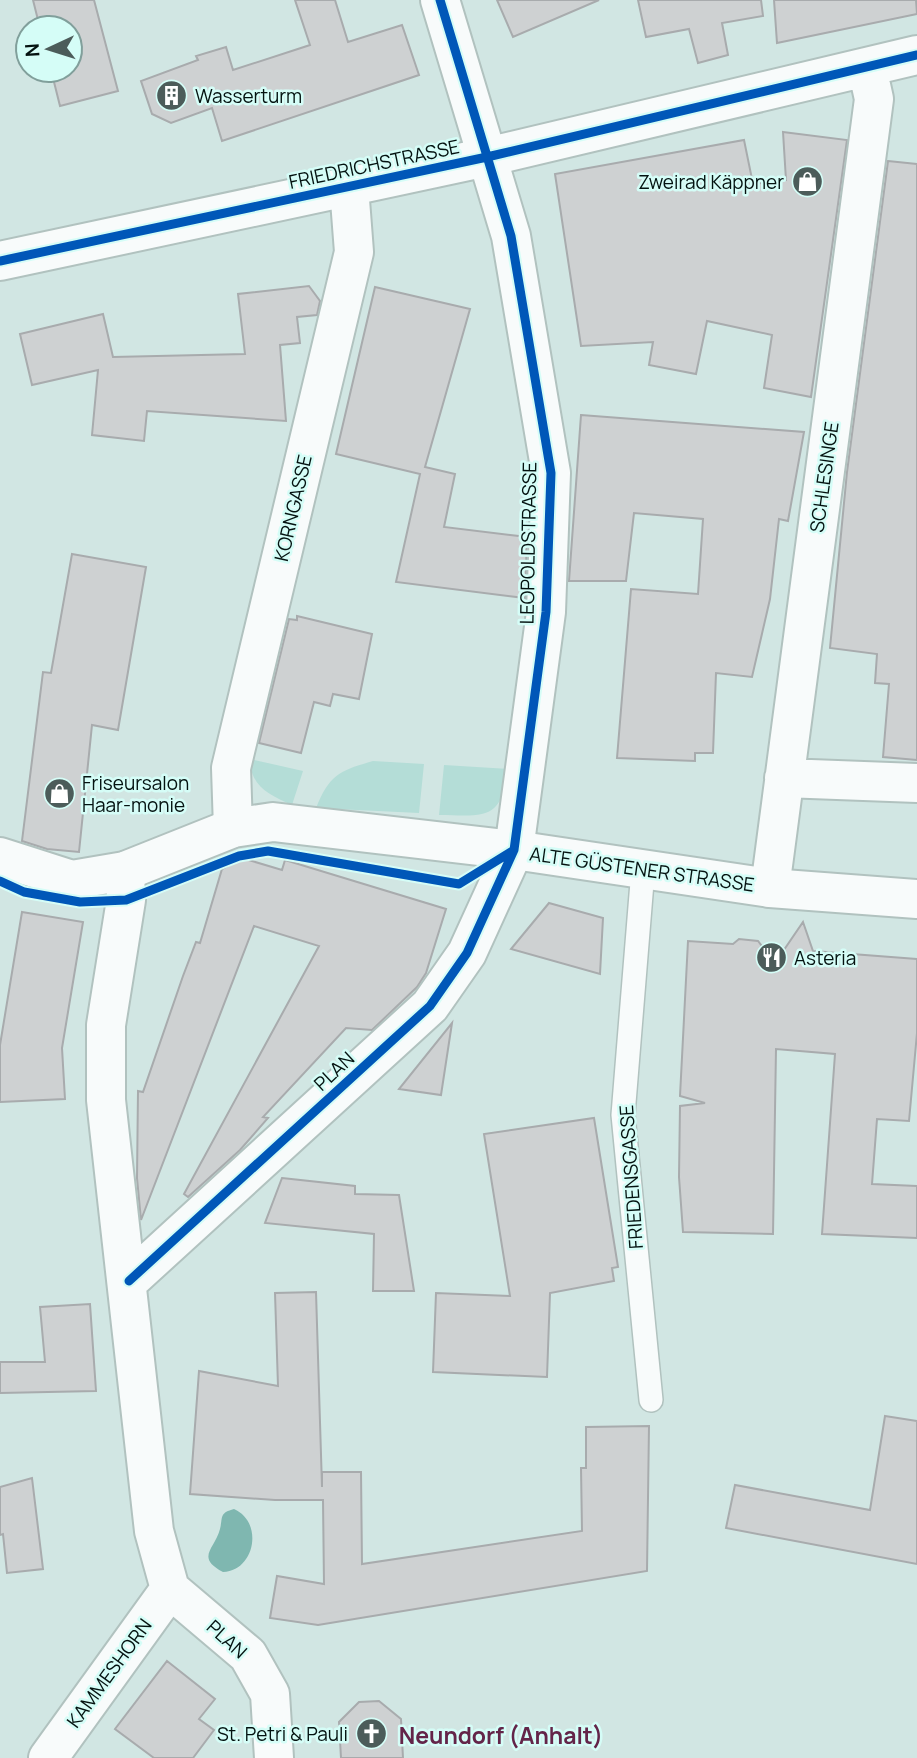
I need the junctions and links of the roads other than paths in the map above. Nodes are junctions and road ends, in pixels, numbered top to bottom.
1 (440, 0) edge
2 (917, 55) edge
3 (867, 66) junction
4 (487, 157) junction
5 (349, 187) junction
6 (0, 261) edge
7 (784, 778) junction
8 (917, 783) edge
9 (233, 828) junction
10 (514, 850) junction
11 (0, 857) edge
12 (643, 870) junction
13 (125, 871) junction
14 (769, 888) junction
15 (917, 899) edge
16 (129, 1281) junction
17 (651, 1400) dead end
18 (170, 1589) junction
19 (48, 1758) edge
20 (274, 1758) edge

1 - 4 street, LEOPOLDSTRASSE
2 - 3 street, FRIEDRICHSTRASSE
3 - 4 street, FRIEDRICHSTRASSE
3 - 7 street, SCHLESINGE
4 - 5 street, FRIEDRICHSTRASSE
4 - 10 street, LEOPOLDSTRASSE
5 - 6 street, FRIEDRICHSTRASSE
5 - 9 street, KORNGASSE
7 - 8 street
7 - 14 street, SCHLESINGE
9 - 10 street, ALTE GÜSTENER STRASSE
9 - 13 street, ALTE GÜSTENER STRASSE
10 - 12 street, ALTE GÜSTENER STRASSE
10 - 16 street, PLAN
11 - 13 street, ALTE GÜSTENER STRASSE
12 - 14 street, ALTE GÜSTENER STRASSE
12 - 17 lane, FRIEDENSGASSE
13 - 16 street
14 - 15 street, ALTE GÜSTENER STRASSE
16 - 18 street
18 - 19 street, KAMMESHORN
18 - 20 street, PLAN

